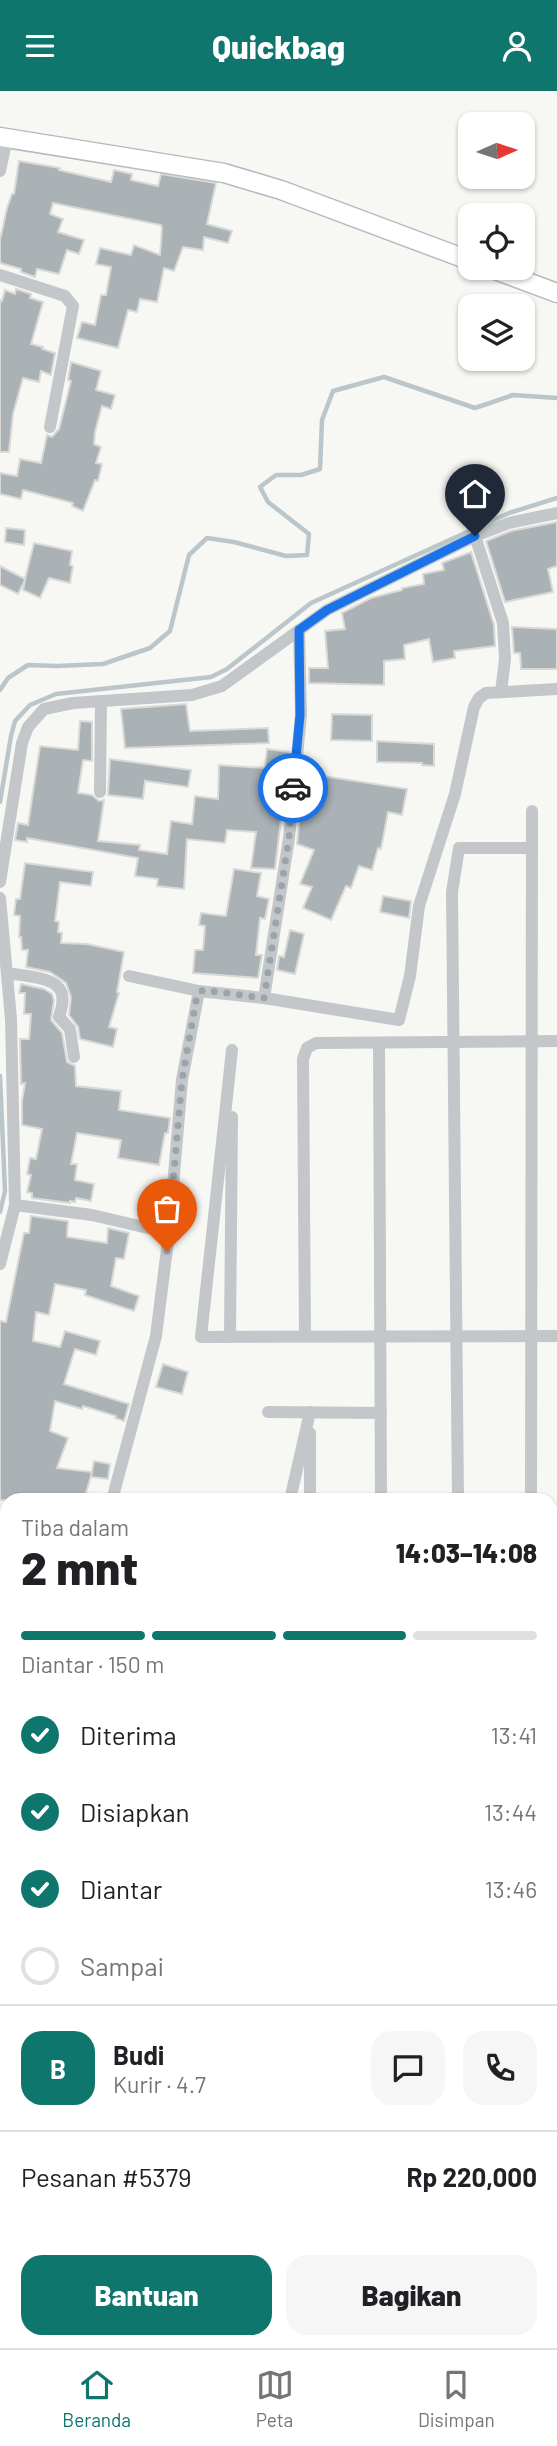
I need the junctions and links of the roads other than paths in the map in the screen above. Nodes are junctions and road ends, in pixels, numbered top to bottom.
1 (3, 137) edge
2 (0, 171) edge
3 (458, 256) edge
4 (0, 275) edge
5 (522, 280) edge
6 (557, 293) edge
7 (50, 427) dead end
8 (557, 513) edge
9 (475, 536) junction
10 (299, 630) junction
11 (557, 689) edge
12 (500, 692) junction
13 (101, 701) junction
14 (100, 792) dead end
15 (532, 811) dead end
16 (532, 848) junction
17 (0, 882) edge
18 (0, 898) edge
19 (7, 973) junction
20 (129, 976) dead end
21 (199, 991) junction
22 (264, 998) junction
23 (557, 1041) edge
24 (453, 1042) junction
25 (532, 1042) junction
26 (379, 1043) junction
27 (74, 1057) dead end
28 (15, 1205) junction
29 (169, 1233) junction
30 (0, 1265) edge
31 (305, 1336) junction
32 (380, 1336) junction
33 (456, 1336) junction
34 (531, 1336) junction
35 (557, 1336) edge
36 (230, 1337) junction
37 (268, 1412) dead end
38 (310, 1412) junction
39 (381, 1413) junction
40 (115, 1493) edge
41 (292, 1493) edge
42 (310, 1493) edge
43 (381, 1493) edge
44 (458, 1493) edge
45 (531, 1493) edge

1 - 2 street
1 - 3 street
4 - 7 street
5 - 6 street
8 - 9 street
9 - 10 street
9 - 12 street
10 - 13 street
10 - 22 street
11 - 12 street
12 - 22 street
13 - 14 street
13 - 17 street
15 - 16 street
16 - 24 street
16 - 25 street
18 - 19 street
19 - 27 street
19 - 28 street
20 - 21 street
21 - 22 street
21 - 29 street
23 - 25 street
24 - 25 street
24 - 26 street
24 - 33 street
25 - 34 street
26 - 31 street
26 - 32 street
28 - 29 street
28 - 30 street
29 - 40 street
31 - 32 street
31 - 36 street
32 - 33 street
32 - 39 street
33 - 34 street
33 - 44 street
34 - 35 street
34 - 45 street
36 - 36 street
37 - 38 street
38 - 39 street
38 - 41 street
38 - 42 street
39 - 43 street

